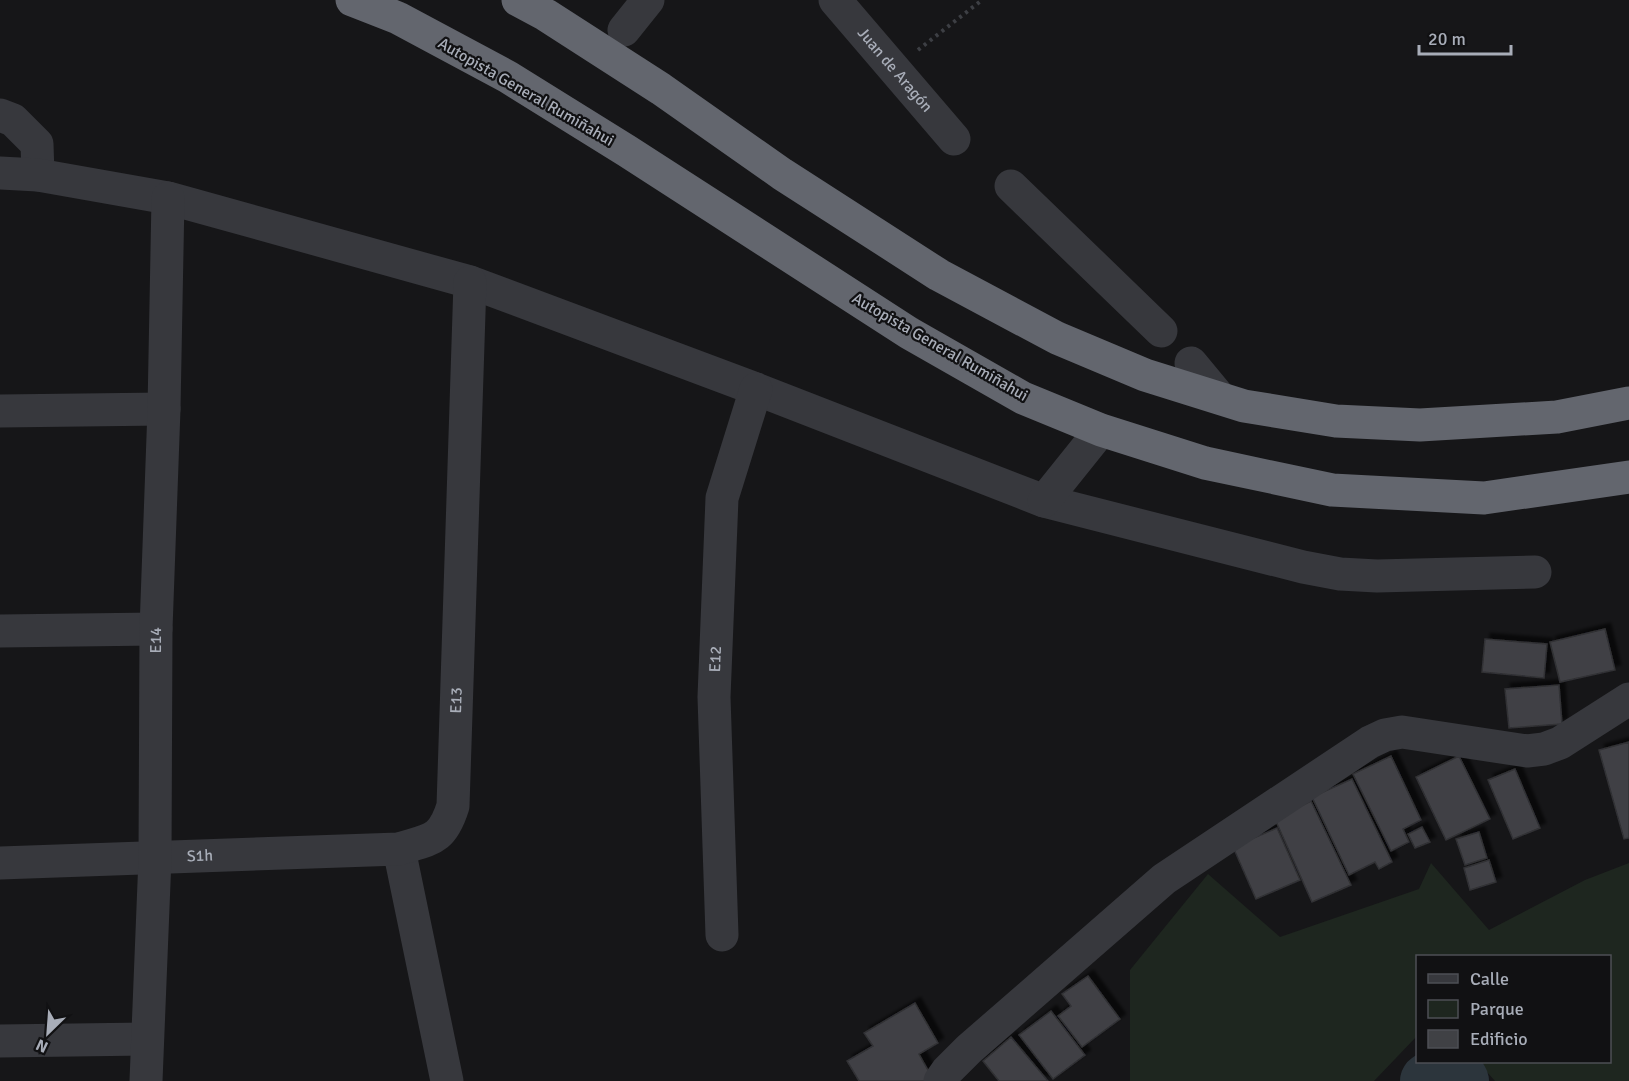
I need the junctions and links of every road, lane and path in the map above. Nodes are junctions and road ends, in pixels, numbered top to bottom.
1 (352, 0) edge
2 (518, 0) edge
3 (648, 0) edge
4 (835, 0) edge
5 (981, 0) edge
6 (624, 30) dead end
7 (894, 69) junction
8 (0, 114) edge
9 (954, 139) dead end
10 (0, 173) edge
11 (38, 175) junction
12 (1011, 186) dead end
13 (168, 198) junction
14 (470, 282) junction
15 (1161, 331) dead end
16 (1191, 363) dead end
17 (756, 389) junction
18 (1220, 398) junction
19 (1629, 403) edge
20 (164, 409) junction
21 (0, 411) edge
22 (1101, 430) junction
23 (1629, 477) edge
24 (1044, 501) junction
25 (1535, 572) dead end
26 (156, 628) junction
27 (0, 631) edge
28 (1629, 699) edge
29 (399, 849) junction
30 (155, 858) junction
31 (0, 863) edge
32 (722, 935) dead end
33 (147, 1039) junction
34 (0, 1041) edge
35 (146, 1081) edge
36 (447, 1081) edge
37 (940, 1081) edge

1 - 22 highway, Autopista General Rumiñahui
2 - 18 highway
3 - 6 street
4 - 7 street, Juan de Aragón
5 - 7 path
7 - 9 street, Juan de Aragón
8 - 11 street
10 - 11 street
11 - 13 street
12 - 15 street
13 - 14 street
13 - 20 street, E14
14 - 17 street
14 - 29 street, E13
16 - 18 street
17 - 24 street
17 - 32 street, E12
18 - 19 highway
20 - 21 street
20 - 26 street, E14
22 - 23 highway, Autopista General Rumiñahui
22 - 24 street
24 - 25 street
26 - 27 street
26 - 30 street, E14
28 - 37 street
29 - 30 street, S1h
29 - 36 street
30 - 31 street, S1h
30 - 33 street, E14
33 - 34 street
33 - 35 street, E14

